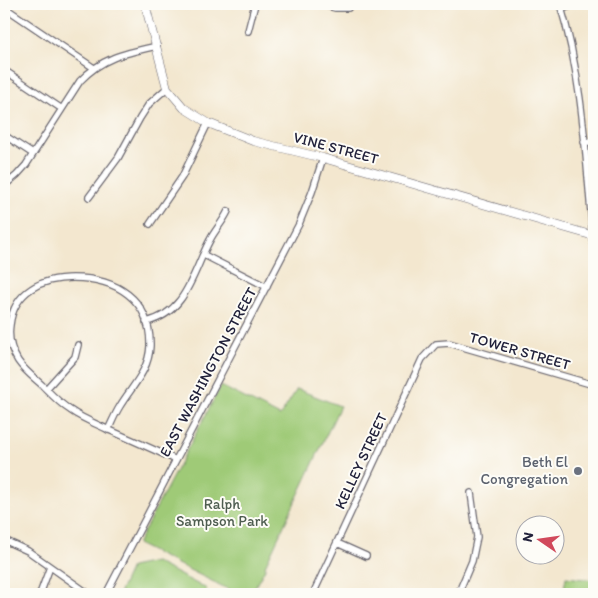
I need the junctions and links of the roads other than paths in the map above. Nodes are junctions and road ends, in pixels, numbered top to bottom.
1 (145, 4) edge
2 (255, 4) edge
3 (320, 4) edge
4 (576, 4) edge
5 (561, 6) edge
6 (4, 7) edge
7 (348, 8) dead end
8 (248, 31) dead end
9 (156, 46) junction
10 (94, 68) junction
11 (4, 70) edge
12 (168, 88) junction
13 (62, 109) junction
14 (208, 123) junction
15 (4, 135) edge
16 (584, 142) junction
17 (594, 142) edge
18 (33, 154) junction
19 (323, 158) junction
20 (4, 186) edge
21 (89, 197) dead end
22 (228, 211) dead end
23 (150, 224) dead end
24 (594, 236) edge
25 (594, 246) edge
26 (204, 255) junction
27 (266, 287) junction
28 (146, 322) junction
29 (438, 343) joint
30 (78, 345) dead end
31 (594, 385) edge
32 (46, 389) junction
33 (108, 430) junction
34 (176, 460) junction
35 (471, 493) dead end
36 (4, 540) edge
37 (337, 543) junction
38 (366, 556) dead end
39 (50, 567) junction
40 (4, 592) edge
41 (11, 594) edge
42 (40, 594) edge
43 (89, 594) edge
44 (106, 594) edge
45 (313, 594) edge
46 (458, 594) edge

1 - 9 main road, VINE STREET
2 - 8 street
3 - 7 street
4 - 5 street
5 - 16 street
6 - 10 street
9 - 10 street
9 - 12 main road, VINE STREET
10 - 13 street
11 - 13 street
12 - 14 main road, VINE STREET
12 - 21 street
13 - 18 street
14 - 19 main road, VINE STREET
14 - 23 street
15 - 18 street
16 - 17 street
16 - 24 street
18 - 20 street
19 - 24 main road, VINE STREET
19 - 27 street, EAST WASHINGTON STREET
22 - 26 street
24 - 25 street
26 - 27 street
26 - 28 street
27 - 34 street, EAST WASHINGTON STREET
28 - 32 street
28 - 33 street
29 - 31 street, TOWER STREET
29 - 37 street, KELLEY STREET
30 - 32 street
32 - 33 street
33 - 34 street
34 - 44 street, EAST WASHINGTON STREET
35 - 46 street
36 - 39 street
37 - 38 street
37 - 45 street, KELLEY STREET
39 - 42 street
39 - 43 street
40 - 41 street

